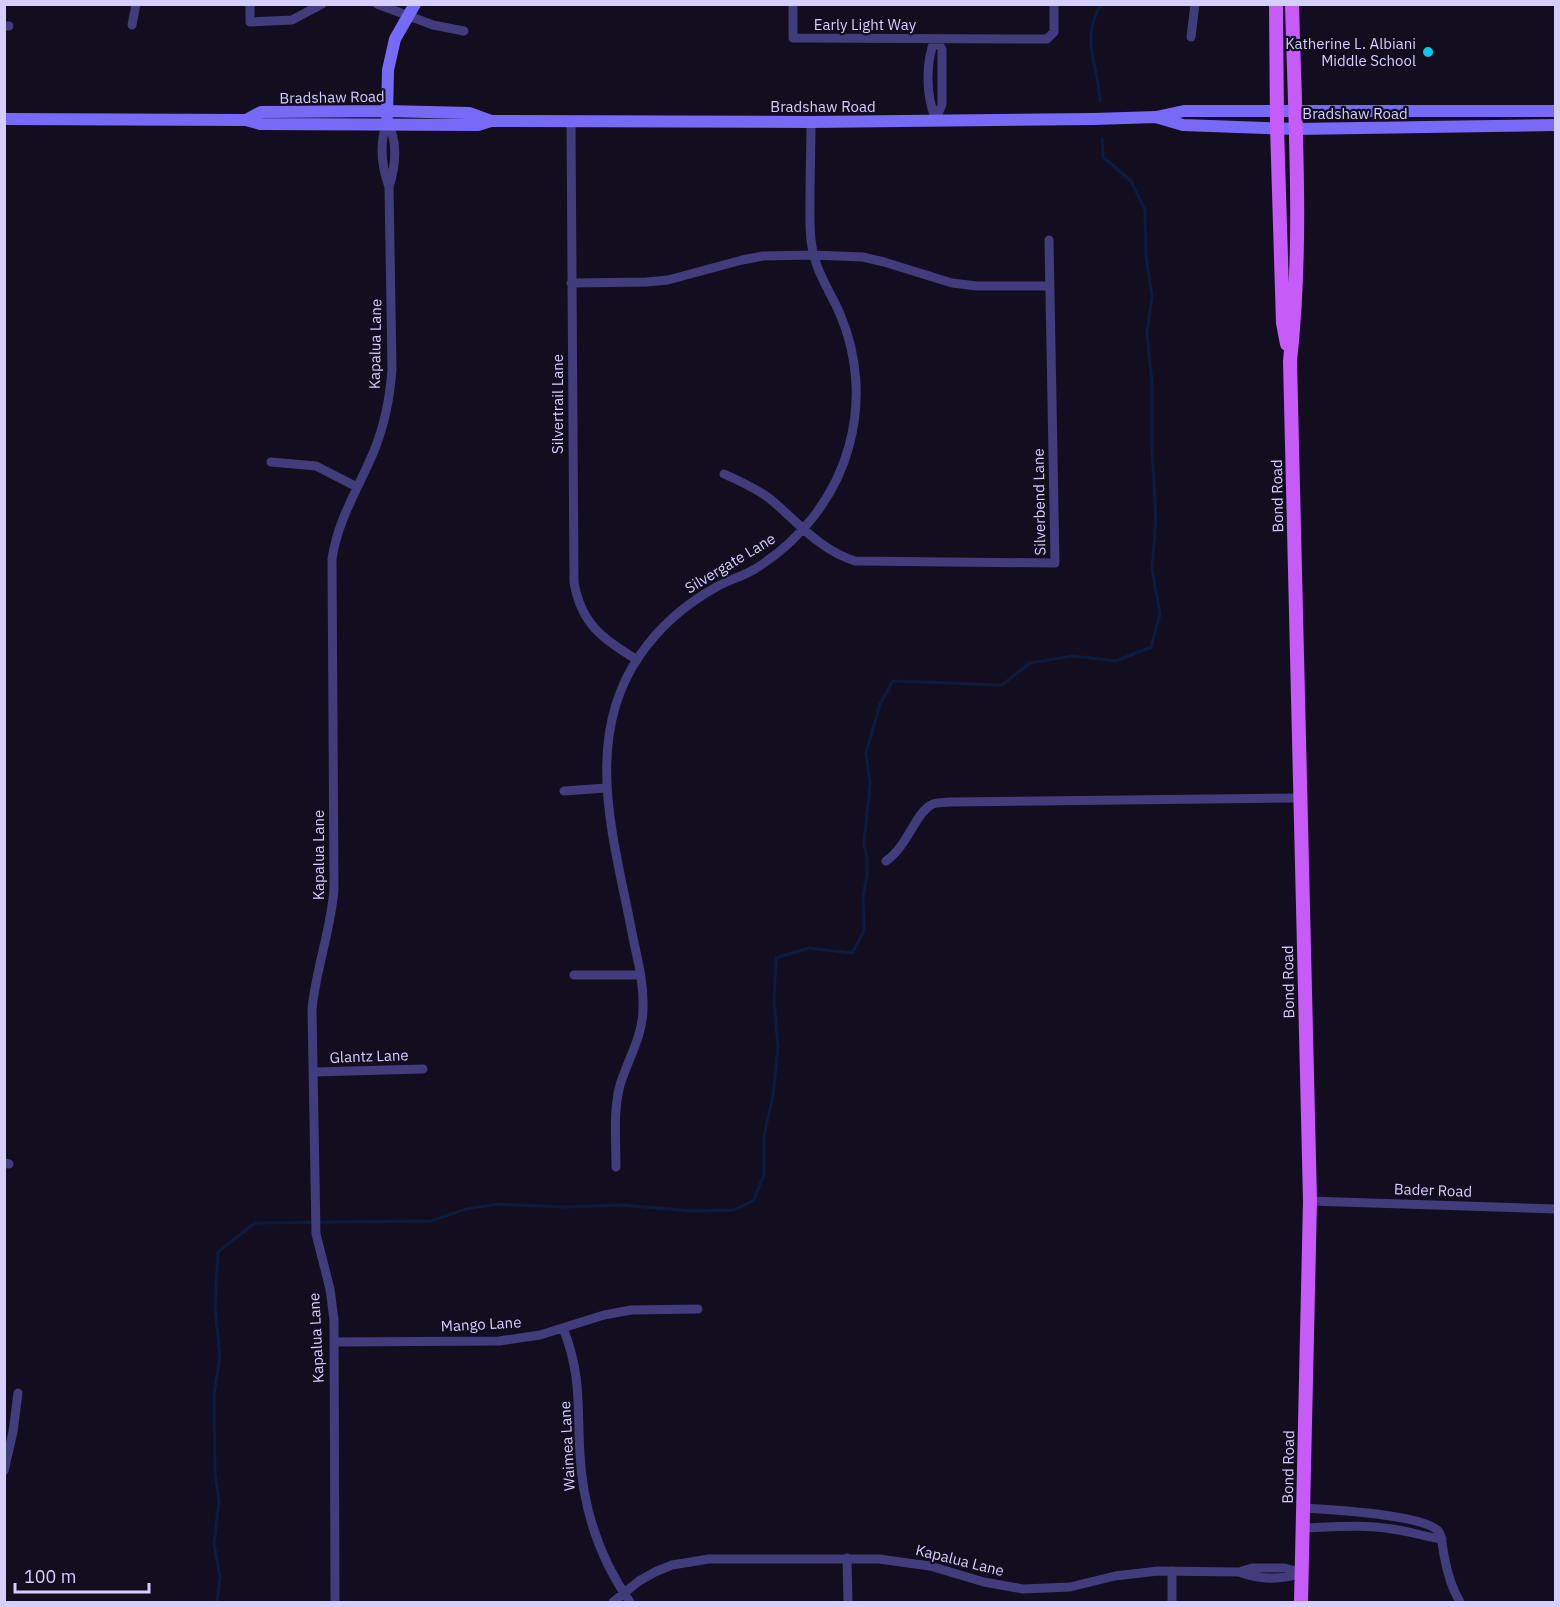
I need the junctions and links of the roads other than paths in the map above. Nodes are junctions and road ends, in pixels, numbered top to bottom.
1 (136, 4) edge
2 (250, 4) edge
3 (322, 4) edge
4 (377, 4) edge
5 (793, 4) edge
6 (1054, 4) edge
7 (1195, 4) edge
8 (1276, 4) edge
9 (1292, 4) edge
10 (412, 10) edge
11 (132, 25) dead end
12 (464, 31) dead end
13 (1191, 37) dead end
14 (935, 39) junction
15 (1277, 111) junction
16 (1295, 111) junction
17 (1556, 111) edge
18 (387, 117) junction
19 (1156, 117) junction
20 (4, 119) edge
21 (936, 120) junction
22 (571, 121) junction
23 (811, 122) junction
24 (1556, 125) edge
25 (1277, 127) junction
26 (1295, 129) junction
27 (1280, 220) junction
28 (1049, 240) dead end
29 (813, 255) junction
30 (571, 283) junction
31 (1050, 286) junction
32 (1296, 292) junction
33 (1290, 361) junction
34 (272, 462) dead end
35 (724, 474) dead end
36 (357, 487) junction
37 (803, 529) junction
38 (637, 660) junction
39 (606, 788) junction
40 (564, 791) dead end
41 (1300, 798) junction
42 (886, 861) dead end
43 (574, 975) dead end
44 (640, 975) junction
45 (423, 1069) dead end
46 (315, 1072) junction
47 (616, 1167) dead end
48 (1310, 1201) junction
49 (1556, 1209) edge
50 (698, 1309) dead end
51 (563, 1328) junction
52 (334, 1342) junction
53 (18, 1393) dead end
54 (4, 1471) edge
55 (1304, 1508) junction
56 (1304, 1528) junction
57 (1442, 1539) junction
58 (847, 1558) junction
59 (1172, 1571) junction
60 (1302, 1573) junction
61 (624, 1593) junction
62 (335, 1602) edge
63 (613, 1602) edge
64 (630, 1602) edge
65 (848, 1602) edge
66 (1172, 1602) edge
67 (1301, 1602) edge
68 (1460, 1602) edge

1 - 11 street
2 - 3 street
4 - 10 street
5 - 14 street, Early Light Way
6 - 14 street
7 - 13 street
8 - 15 main road, Bond Road
9 - 16 main road, Bond Road
10 - 12 street
10 - 18 main road
14 - 21 street, Early Light Way
15 - 16 main road, Bradshaw Road
15 - 19 main road, Bradshaw Road
15 - 25 main road, Bond Road
16 - 17 main road, Bradshaw Road
16 - 26 main road, Bond Road
18 - 20 main road, Bradshaw Road
18 - 22 main road, Bradshaw Road
18 - 36 street, Kapalua Lane
19 - 21 main road, Bradshaw Road
19 - 25 main road, Bradshaw Road
21 - 23 main road, Bradshaw Road
22 - 23 main road, Bradshaw Road
22 - 30 street, Silvertrail Lane
23 - 29 street, Silvergate Lane
24 - 26 main road, Bradshaw Road
25 - 26 main road, Bradshaw Road
25 - 27 main road, Bond Road
26 - 32 main road, Bond Road
27 - 32 main road
27 - 33 main road, Bond Road
28 - 31 street, Silverbend Lane
29 - 30 street
29 - 31 street
29 - 37 street, Silvergate Lane
30 - 38 street, Silvertrail Lane
31 - 37 street, Silverbend Lane
32 - 33 main road, Bond Road
33 - 41 main road, Bond Road
34 - 36 street
35 - 37 street
36 - 46 street, Kapalua Lane
37 - 38 street, Silvergate Lane
38 - 39 street, Silvergate Lane
39 - 40 street
39 - 44 street, Silvergate Lane
41 - 42 street
41 - 48 main road, Bond Road
43 - 44 street
44 - 47 street, Silvergate Lane
45 - 46 street, Glantz Lane
46 - 52 street, Kapalua Lane
48 - 49 street, Bader Road
48 - 55 main road, Bond Road
50 - 51 street, Mango Lane
51 - 52 street, Mango Lane
51 - 61 street, Waimea Lane
52 - 62 street, Kapalua Lane
53 - 54 street
55 - 56 main road, Bond Road
55 - 57 street
56 - 57 street
56 - 60 main road, Bond Road
57 - 68 street
58 - 59 street, Kapalua Lane
58 - 61 street, Kapalua Lane
58 - 65 street
59 - 60 street, Kapalua Lane
59 - 66 street
60 - 67 main road, Bond Road
61 - 63 street, Kapalua Lane
61 - 64 street, Waimea Lane

